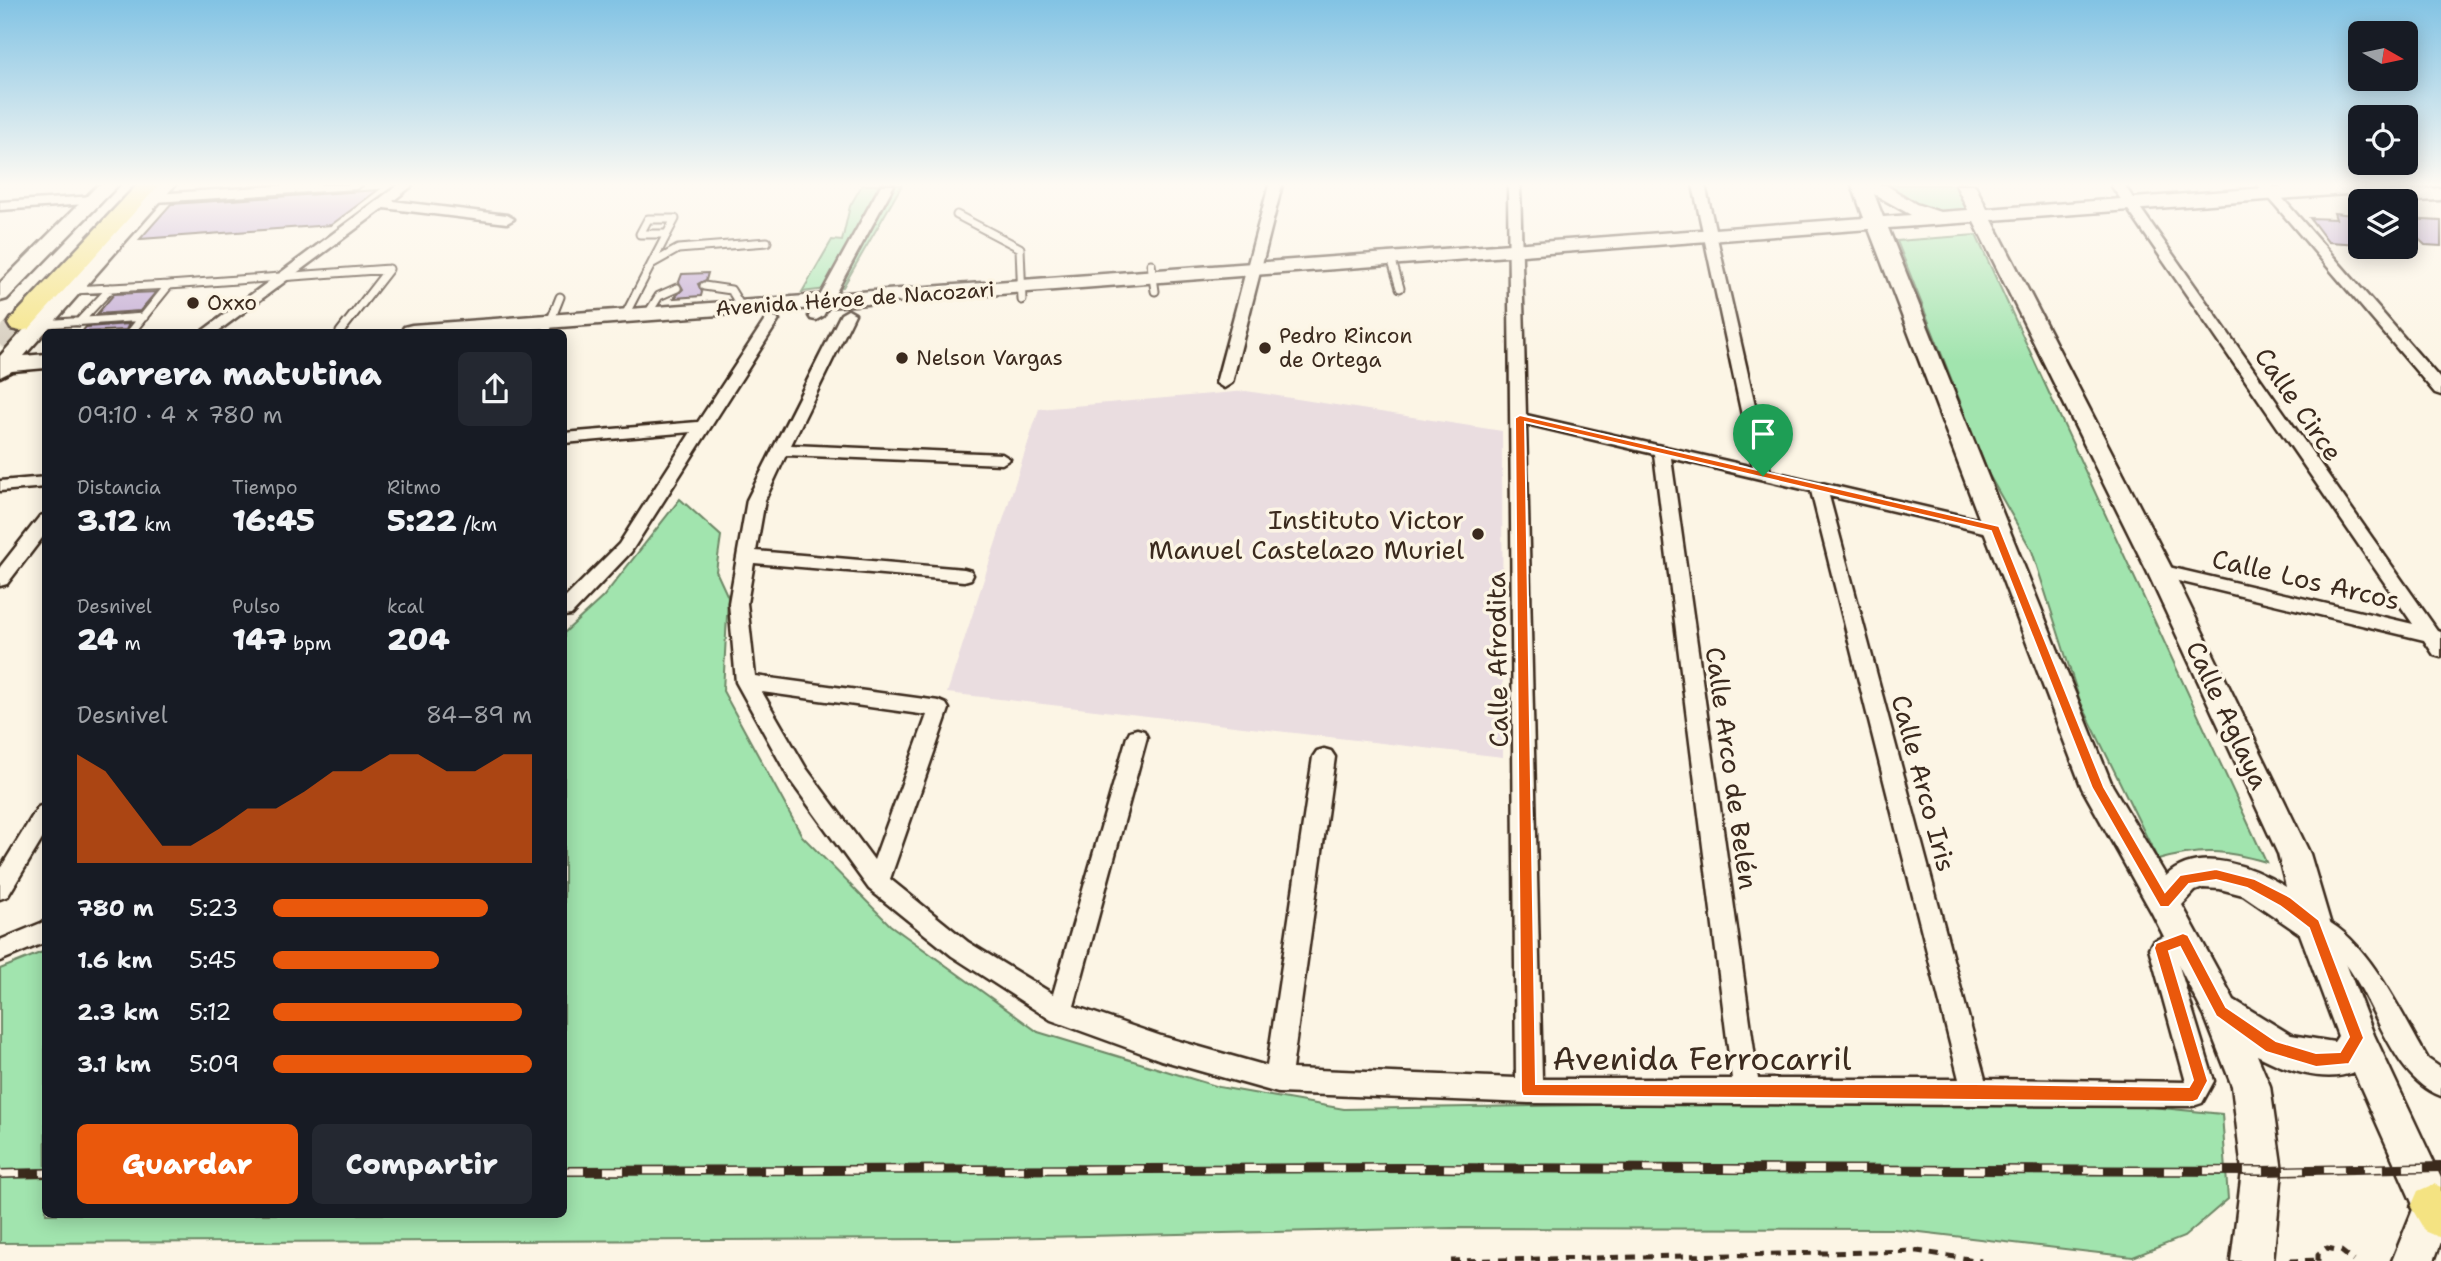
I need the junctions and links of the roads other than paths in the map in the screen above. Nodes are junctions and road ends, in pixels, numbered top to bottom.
1 (51, 244) edge
2 (83, 244) edge
3 (101, 244) edge
4 (111, 244) edge
5 (328, 244) edge
6 (662, 244) edge
7 (744, 244) edge
8 (856, 244) edge
9 (1012, 244) edge
10 (1261, 244) edge
11 (1516, 244) edge
12 (1686, 244) edge
13 (1712, 244) edge
14 (1884, 244) edge
15 (1995, 244) edge
16 (2159, 244) edge
17 (2314, 244) edge
18 (1516, 256) junction
19 (652, 263) junction
20 (1253, 276) junction
21 (282, 278) junction
22 (169, 285) junction
23 (704, 286) dead end
24 (111, 288) junction
25 (677, 289) dead end
26 (73, 290) junction
27 (1021, 293) junction
28 (0, 295) edge
29 (560, 297) dead end
30 (742, 308) junction
31 (820, 309) junction
32 (848, 314) junction
33 (647, 315) junction
34 (144, 317) junction
35 (624, 317) junction
36 (772, 320) junction
37 (21, 322) edge
38 (79, 322) junction
39 (134, 329) edge
40 (212, 329) edge
41 (342, 329) edge
42 (553, 329) edge
43 (558, 329) edge
44 (567, 329) edge
45 (42, 362) edge
46 (1, 370) edge
47 (42, 375) edge
48 (1224, 383) dead end
49 (2441, 390) edge
50 (1520, 418) junction
51 (706, 426) junction
52 (567, 438) edge
53 (779, 450) junction
54 (1662, 452) junction
55 (1002, 459) dead end
56 (1763, 476) junction
57 (42, 482) edge
58 (0, 486) edge
59 (1819, 489) junction
60 (42, 525) edge
61 (1996, 528) junction
62 (745, 556) junction
63 (2160, 571) junction
64 (964, 575) dead end
65 (0, 580) edge
66 (567, 607) edge
67 (2438, 641) edge
68 (746, 682) junction
69 (1137, 737) dead end
70 (1324, 757) dead end
71 (42, 820) edge
72 (877, 882) junction
73 (0, 889) edge
74 (2164, 903) junction
75 (2314, 925) junction
76 (42, 934) edge
77 (2183, 939) junction
78 (0, 951) edge
79 (1060, 1012) junction
80 (2221, 1012) junction
81 (2357, 1038) junction
82 (1278, 1081) junction
83 (2441, 1084) edge
84 (1529, 1091) junction
85 (1748, 1091) junction
86 (1975, 1091) junction
87 (2438, 1211) edge
88 (2252, 1261) edge
89 (2413, 1261) edge

1 - 28 main road
2 - 37 main road
3 - 37 main road
4 - 26 main road
5 - 21 street
6 - 19 lane
7 - 19 lane
8 - 31 street
9 - 27 lane
10 - 20 street
11 - 18 street, Calle Afrodita
12 - 18 main road, Avenida Héroe de Nacozari
13 - 56 street
14 - 61 main road
15 - 63 main road, Calle Aglaya
16 - 67 street, Calle Circe
17 - 49 street
18 - 20 main road, Avenida Héroe de Nacozari
18 - 50 street, Calle Afrodita
19 - 35 lane
20 - 27 main road, Avenida Héroe de Nacozari
20 - 48 street
21 - 22 lane
21 - 40 street
21 - 41 lane
22 - 24 lane
22 - 34 lane
23 - 30 lane
24 - 26 lane
24 - 38 lane
25 - 33 lane
26 - 37 main road
27 - 31 main road, Avenida Héroe de Nacozari
27 - 32 main road, Avenida Héroe de Nacozari
29 - 42 lane
30 - 31 main road, Avenida Héroe de Nacozari
30 - 33 main road, Avenida Héroe de Nacozari
31 - 32 main road, Avenida Héroe de Nacozari
31 - 36 main road, Avenida Héroe de Nacozari
32 - 53 street, Avenida Ferrocarril
33 - 35 main road, Avenida Héroe de Nacozari
34 - 38 lane
34 - 39 lane
35 - 43 main road, Avenida Héroe de Nacozari
36 - 44 main road, Avenida Héroe de Nacozari
36 - 51 street
37 - 38 lane
37 - 46 main road
45 - 46 main road
46 - 47 main road
50 - 54 street
50 - 84 street, Calle Afrodita
51 - 52 street
51 - 66 street
53 - 55 street
53 - 62 street, Avenida Ferrocarril
54 - 56 street
54 - 85 street, Calle Arco de Belén
56 - 59 street
57 - 58 street
59 - 61 street
59 - 86 street, Calle Arco Iris
60 - 65 street
61 - 74 main road
62 - 64 street
62 - 68 street, Avenida Ferrocarril
63 - 67 street, Calle Los Arcos
63 - 75 main road, Calle Aglaya
68 - 72 street, Avenida Ferrocarril
68 - 72 street
69 - 79 street
70 - 82 street
71 - 73 street
72 - 79 street, Avenida Ferrocarril
74 - 75 main road
74 - 77 main road
75 - 81 main road, Calle Aglaya
75 - 83 street
76 - 78 street
77 - 80 main road
77 - 86 street, Avenida Ferrocarril
79 - 82 street, Avenida Ferrocarril
80 - 81 main road
80 - 88 main road
81 - 87 main road, Calle Aglaya
82 - 84 street, Avenida Ferrocarril
84 - 85 street, Avenida Ferrocarril
85 - 86 street, Avenida Ferrocarril
87 - 89 main road, Calle Aglaya

